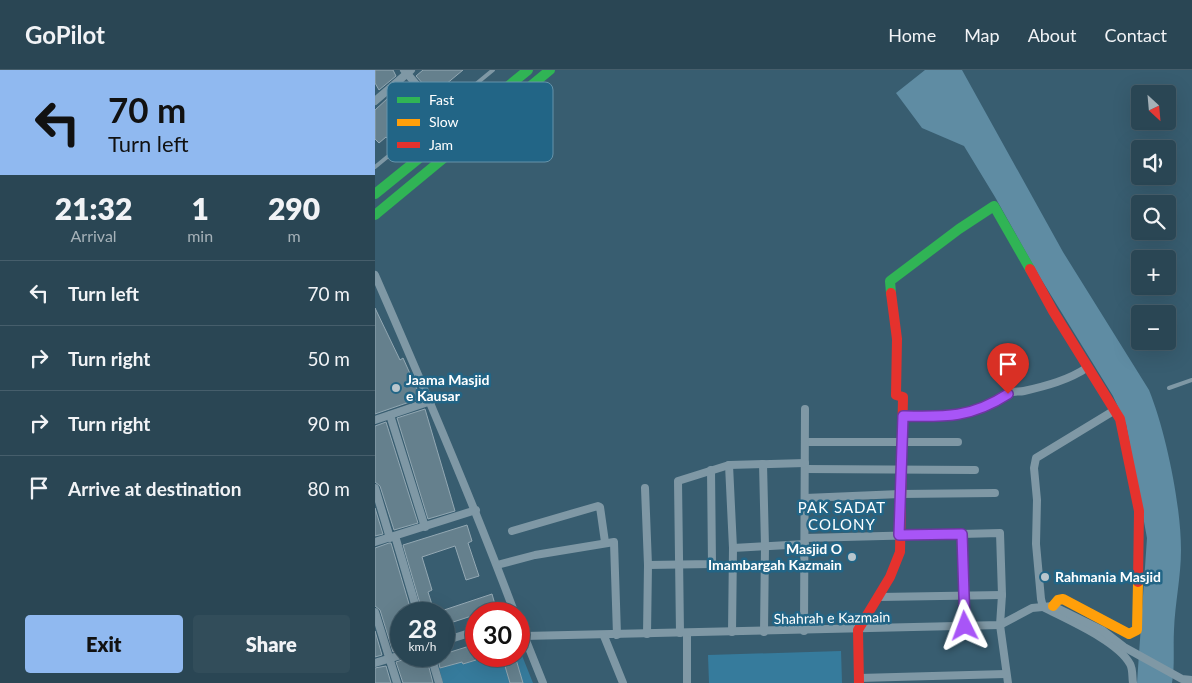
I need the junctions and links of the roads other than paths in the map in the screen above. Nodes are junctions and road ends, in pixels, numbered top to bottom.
1 (493, 70) edge
2 (528, 70) edge
3 (550, 70) edge
4 (407, 71) edge
5 (395, 82) edge
6 (416, 82) edge
7 (478, 82) edge
8 (513, 82) edge
9 (536, 82) edge
10 (387, 90) edge
11 (375, 101) edge
12 (387, 157) edge
13 (415, 162) edge
14 (439, 162) edge
15 (375, 167) edge
16 (375, 194) edge
17 (375, 215) edge
18 (375, 275) edge
19 (1088, 367) junction
20 (1192, 380) edge
21 (1169, 388) dead end
22 (431, 401) junction
23 (805, 409) dead end
24 (1115, 410) junction
25 (390, 415) junction
26 (903, 416) junction
27 (375, 420) edge
28 (902, 441) junction
29 (805, 442) junction
30 (958, 442) dead end
31 (763, 464) junction
32 (729, 465) junction
33 (805, 466) junction
34 (901, 469) junction
35 (711, 470) junction
36 (975, 470) dead end
37 (375, 488) edge
38 (645, 488) dead end
39 (995, 493) dead end
40 (900, 494) junction
41 (805, 498) junction
42 (476, 510) junction
43 (425, 527) junction
44 (512, 531) dead end
45 (962, 534) junction
46 (899, 535) junction
47 (393, 537) junction
48 (805, 541) junction
49 (375, 542) edge
50 (605, 542) junction
51 (765, 546) junction
52 (733, 548) junction
53 (497, 565) junction
54 (680, 565) junction
55 (648, 566) junction
56 (964, 595) junction
57 (1002, 595) junction
58 (879, 597) junction
59 (414, 602) edge
60 (511, 602) edge
61 (1048, 606) junction
62 (375, 612) edge
63 (1000, 625) junction
64 (965, 626) junction
65 (858, 630) junction
66 (804, 631) junction
67 (732, 632) junction
68 (765, 632) junction
69 (684, 633) junction
70 (647, 634) junction
71 (617, 635) junction
72 (530, 636) edge
73 (604, 636) junction
74 (530, 651) edge
75 (390, 658) joint
76 (375, 663) edge
77 (393, 667) edge
78 (434, 667) edge
79 (1006, 674) junction
80 (859, 680) edge
81 (1192, 680) edge
82 (397, 683) edge
83 (439, 683) edge
84 (543, 683) edge
85 (623, 683) edge
86 (687, 683) edge
87 (1007, 683) edge
88 (1133, 683) edge

1 - 7 lane
2 - 8 street
3 - 9 street
4 - 5 street
4 - 6 street
10 - 11 street
12 - 15 lane
13 - 16 street
14 - 17 street
18 - 22 street
19 - 24 street
19 - 26 street
19 - 26 street
20 - 21 lane
22 - 25 street
22 - 42 street
23 - 29 street
24 - 61 street
24 - 61 street
25 - 27 street
25 - 43 street
26 - 28 street
28 - 29 street
28 - 30 street
28 - 34 street
29 - 33 street
31 - 32 street
31 - 33 street
31 - 51 street
32 - 35 street
32 - 52 street
33 - 34 street
33 - 41 street
34 - 36 street
34 - 40 street
35 - 54 street
35 - 54 street
37 - 47 street
38 - 55 street
39 - 40 street
40 - 41 street
40 - 46 street
41 - 48 street
42 - 43 street
42 - 53 street
43 - 47 street
44 - 50 street
45 - 46 street
45 - 56 street
45 - 57 street
46 - 48 street
46 - 58 street
47 - 49 street
47 - 59 street
48 - 51 street
48 - 66 street
50 - 53 street
50 - 71 street
51 - 52 street
51 - 68 street
52 - 67 street
53 - 60 street
54 - 55 street
54 - 69 street
55 - 70 street
56 - 57 street
56 - 58 street
56 - 64 street
57 - 63 street
58 - 65 street
61 - 63 street, Shahrah e Kazmain
61 - 81 street
61 - 88 street
62 - 75 street
63 - 64 street, Shahrah e Kazmain
63 - 79 street
64 - 65 street, Shahrah e Kazmain
65 - 66 street, Shahrah e Kazmain
65 - 80 street
66 - 68 street, Shahrah e Kazmain
67 - 68 street, Shahrah e Kazmain
67 - 69 street, Shahrah e Kazmain
69 - 70 street, Shahrah e Kazmain
69 - 86 street
70 - 71 street, Shahrah e Kazmain
71 - 73 street, Shahrah e Kazmain
72 - 73 street, Shahrah e Kazmain
73 - 85 street
74 - 84 street
75 - 76 street
77 - 82 street
78 - 83 street
79 - 80 street
79 - 87 street

